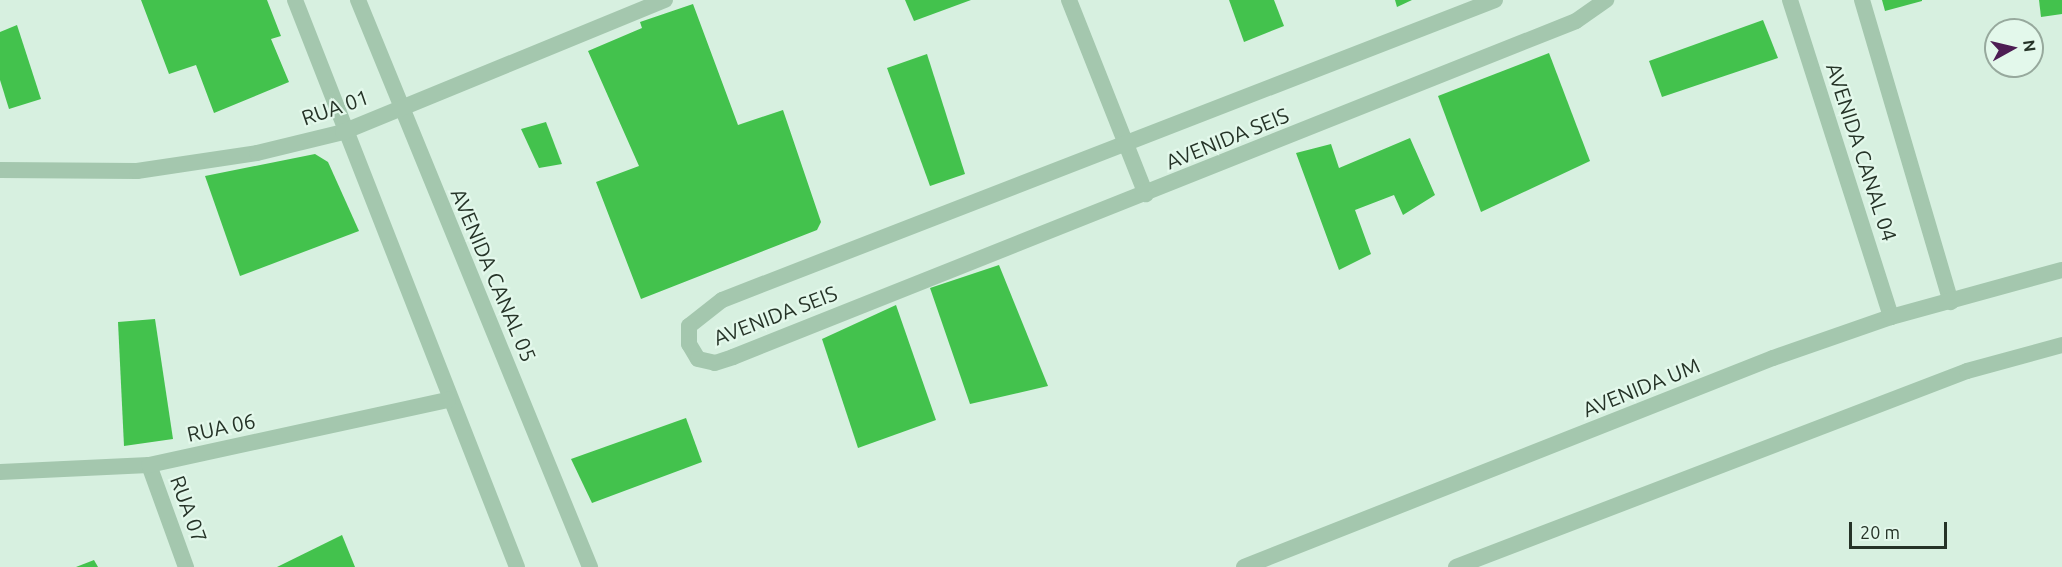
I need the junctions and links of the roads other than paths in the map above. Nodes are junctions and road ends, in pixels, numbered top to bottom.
1 (295, 0) edge
2 (358, 0) edge
3 (665, 0) edge
4 (1069, 0) edge
5 (1495, 0) edge
6 (1606, 0) edge
7 (1790, 0) edge
8 (1862, 0) edge
9 (400, 107) junction
10 (343, 132) junction
11 (1125, 141) junction
12 (0, 170) edge
13 (1146, 195) junction
14 (2062, 270) edge
15 (1951, 302) junction
16 (1891, 317) junction
17 (2062, 345) edge
18 (448, 400) junction
19 (149, 465) junction
20 (0, 472) edge
21 (186, 567) edge
22 (517, 567) edge
23 (590, 567) edge
24 (1244, 567) edge
25 (1456, 567) edge

1 - 10 street
2 - 9 street, AVENIDA CANAL 05
3 - 9 street, RUA 01
4 - 11 street
5 - 11 street, AVENIDA SEIS
6 - 13 street, AVENIDA SEIS
7 - 16 street, AVENIDA CANAL 04
8 - 15 street, AVENIDA CANAL 04
9 - 10 street, RUA 01
9 - 23 street, AVENIDA CANAL 05
10 - 12 street, RUA 01
10 - 18 street
11 - 13 street
11 - 13 street, AVENIDA SEIS
14 - 15 street, AVENIDA UM
15 - 16 street, AVENIDA UM
16 - 24 street, AVENIDA UM
17 - 25 street
18 - 19 street, RUA 06
18 - 22 street
19 - 20 street, RUA 06
19 - 21 street, RUA 07

